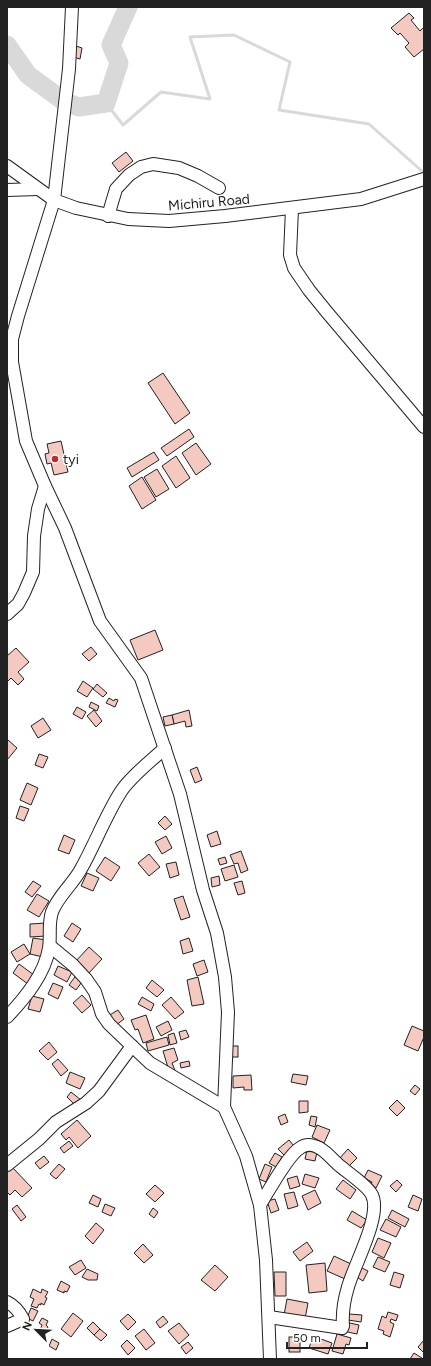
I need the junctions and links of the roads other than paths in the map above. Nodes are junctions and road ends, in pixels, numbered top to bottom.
1 (72, 7) edge
2 (7, 166) edge
3 (424, 179) edge
4 (219, 188) dead end
5 (38, 189) junction
6 (7, 190) edge
7 (54, 200) junction
8 (292, 209) junction
9 (108, 216) junction
10 (424, 427) edge
11 (45, 486) junction
12 (7, 614) edge
13 (165, 748) junction
14 (50, 946) junction
15 (7, 1017) edge
16 (132, 1046) junction
17 (224, 1107) junction
18 (7, 1165) edge
19 (260, 1205) junction
20 (7, 1302) edge
21 (269, 1317) junction
22 (7, 1326) edge
23 (270, 1359) edge

1 - 7 street
2 - 5 street, Michiru Road
3 - 8 street, Michiru Road
4 - 9 street
5 - 6 street
5 - 7 street, Michiru Road
7 - 9 street, Michiru Road
7 - 11 street
8 - 9 street, Michiru Road
8 - 10 street
11 - 12 street
11 - 13 street
13 - 14 street
13 - 17 street
14 - 15 street
14 - 16 street
16 - 17 street
16 - 18 street
17 - 19 street
19 - 21 street
19 - 21 street
20 - 22 street
21 - 23 street

